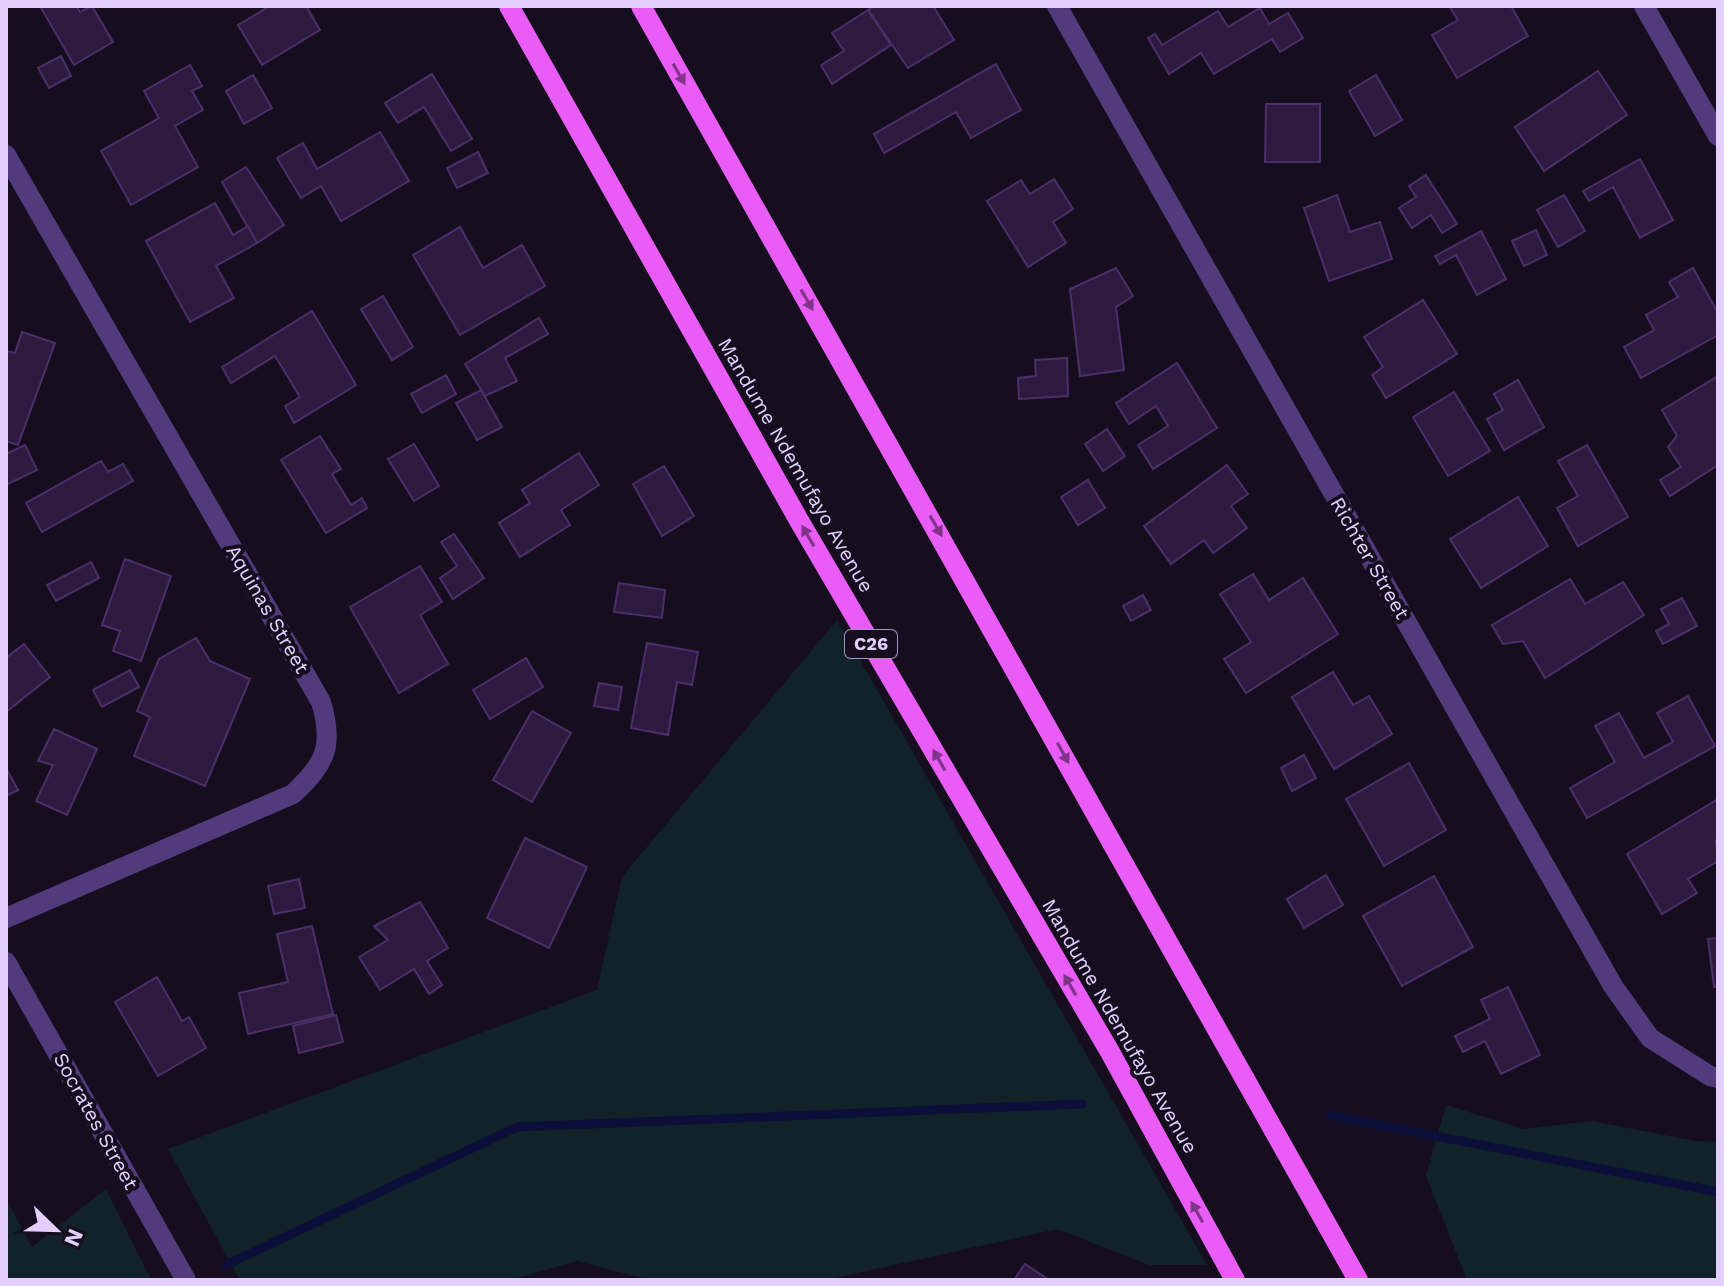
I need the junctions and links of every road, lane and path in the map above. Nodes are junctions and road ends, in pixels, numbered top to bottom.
1 (509, 6) edge
2 (641, 6) edge
3 (1057, 6) edge
4 (1644, 6) edge
5 (1718, 136) edge
6 (6, 155) edge
7 (6, 918) edge
8 (6, 962) edge
9 (1718, 1078) edge
10 (186, 1280) edge
11 (1235, 1280) edge
12 (1358, 1280) edge

11 -> 1 main road, Mandume Ndemufayo Avenue / C26
2 -> 12 main road
3 - 9 street, Richter Street
4 - 5 street
6 - 7 street, Aquinas Street
8 - 10 street, Socrates Street

